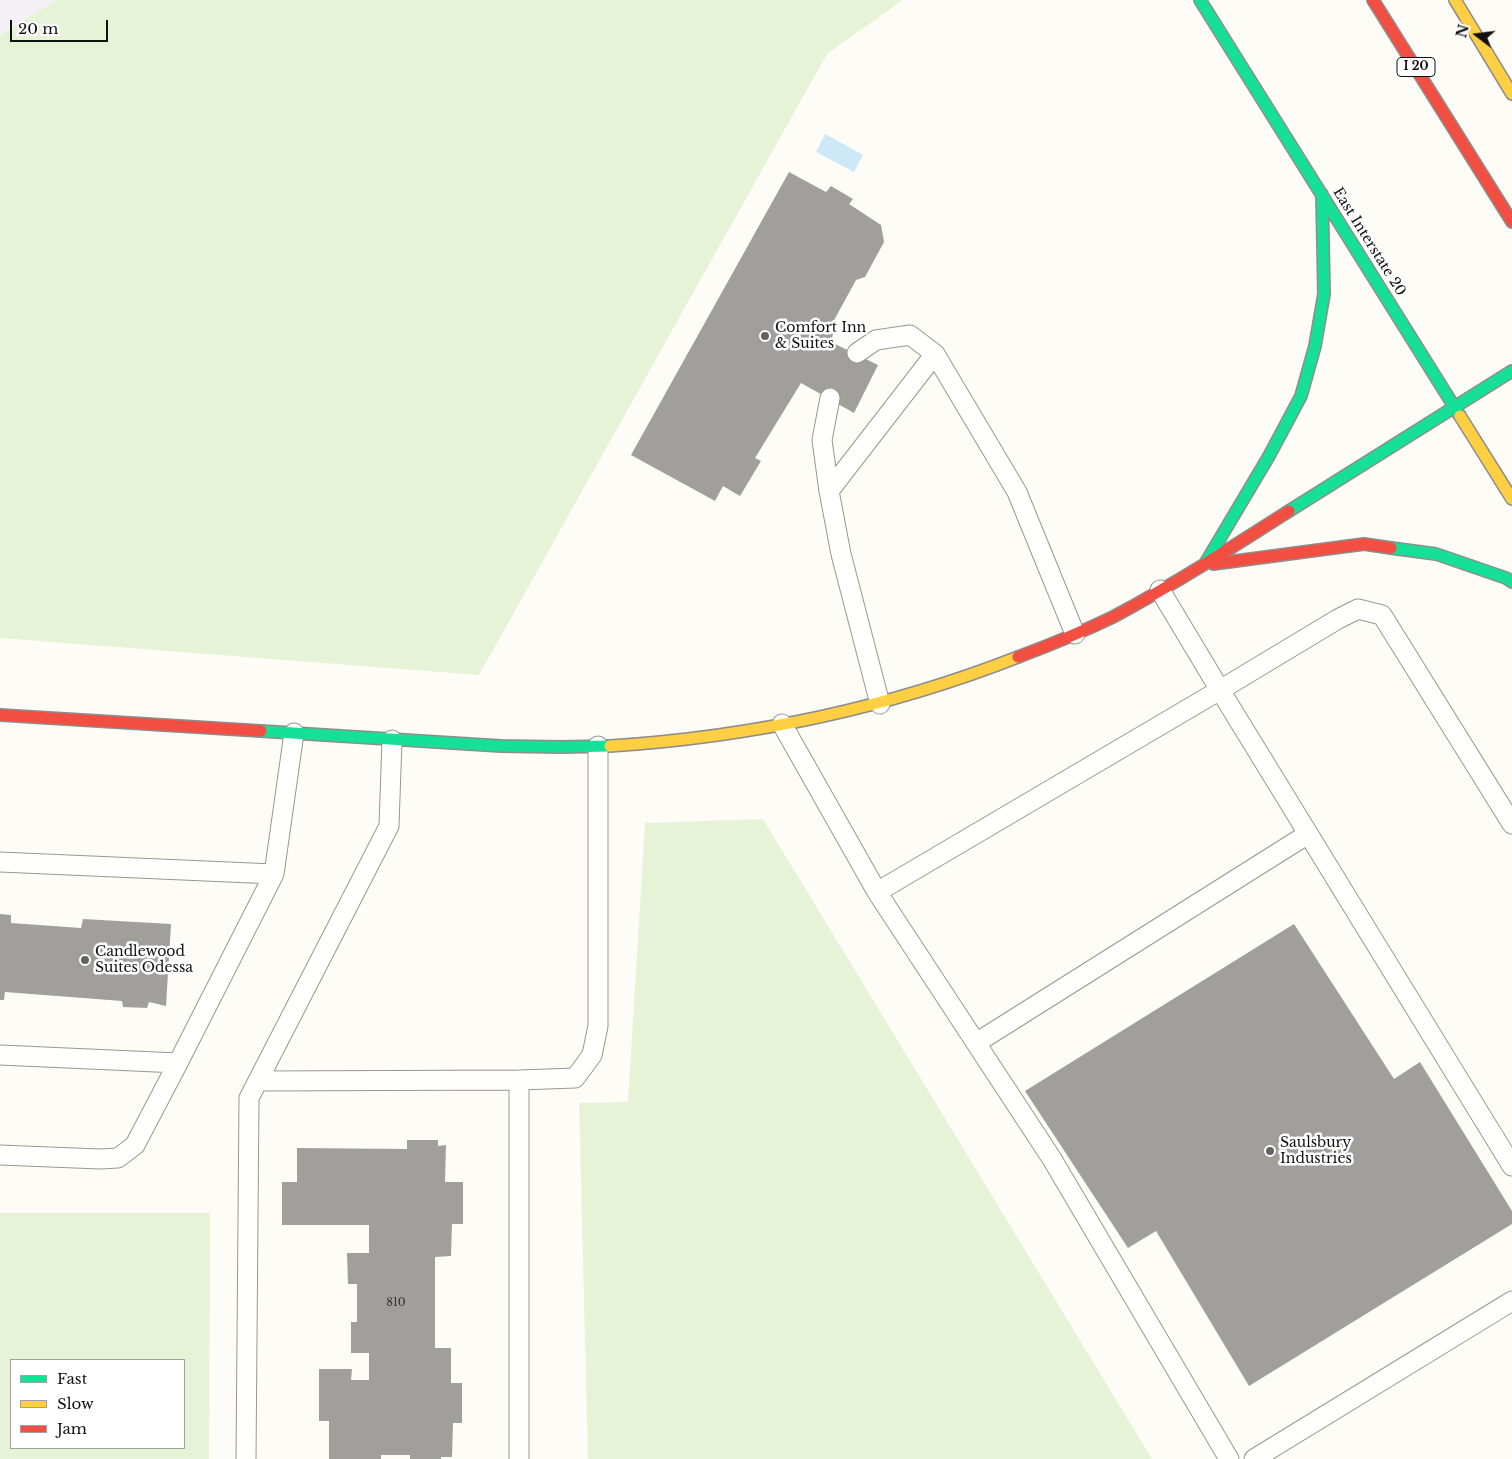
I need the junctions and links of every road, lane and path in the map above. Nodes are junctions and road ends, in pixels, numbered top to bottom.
1 (1200, 0) edge
2 (1373, 0) edge
3 (1455, 0) edge
4 (1512, 94) edge
5 (1322, 194) junction
6 (1512, 222) edge
7 (857, 354) dead end
8 (935, 354) junction
9 (1512, 371) edge
10 (830, 398) dead end
11 (1454, 407) junction
12 (829, 491) junction
13 (1512, 499) edge
14 (1204, 565) junction
15 (1512, 582) edge
16 (1160, 590) junction
17 (1075, 634) junction
18 (1220, 690) junction
19 (880, 704) junction
20 (0, 715) edge
21 (782, 724) junction
22 (294, 733) junction
23 (392, 740) junction
24 (598, 746) junction
25 (1512, 824) edge
26 (1308, 834) junction
27 (0, 862) edge
28 (274, 874) junction
29 (877, 892) junction
30 (976, 1043) junction
31 (0, 1055) edge
32 (178, 1063) junction
33 (519, 1080) junction
34 (258, 1081) junction
35 (0, 1155) edge
36 (1512, 1166) edge
37 (1512, 1301) edge
38 (246, 1459) edge
39 (519, 1459) edge
40 (1229, 1459) edge
41 (1254, 1459) edge

1 - 5 main road, East Interstate 20
2 - 6 main road, I 20
3 - 4 main road
5 - 11 main road, East Interstate 20
5 - 14 main road
7 - 8 lane
8 - 12 lane
8 - 17 lane
9 - 11 main road
10 - 12 lane
11 - 13 main road, East Interstate 20
11 - 14 main road
12 - 19 lane
14 - 15 main road
14 - 16 main road
16 - 17 main road
16 - 18 lane
17 - 19 main road
18 - 25 lane
18 - 26 lane
18 - 29 lane
19 - 21 main road
20 - 22 main road
21 - 24 main road
21 - 29 lane
22 - 23 main road
22 - 28 lane
23 - 24 main road
23 - 34 lane
24 - 33 lane
26 - 30 lane
26 - 36 lane
27 - 28 lane
28 - 32 lane
29 - 30 lane
30 - 40 lane
31 - 32 lane
32 - 35 lane
33 - 34 lane
33 - 39 lane
34 - 38 lane
37 - 41 lane

